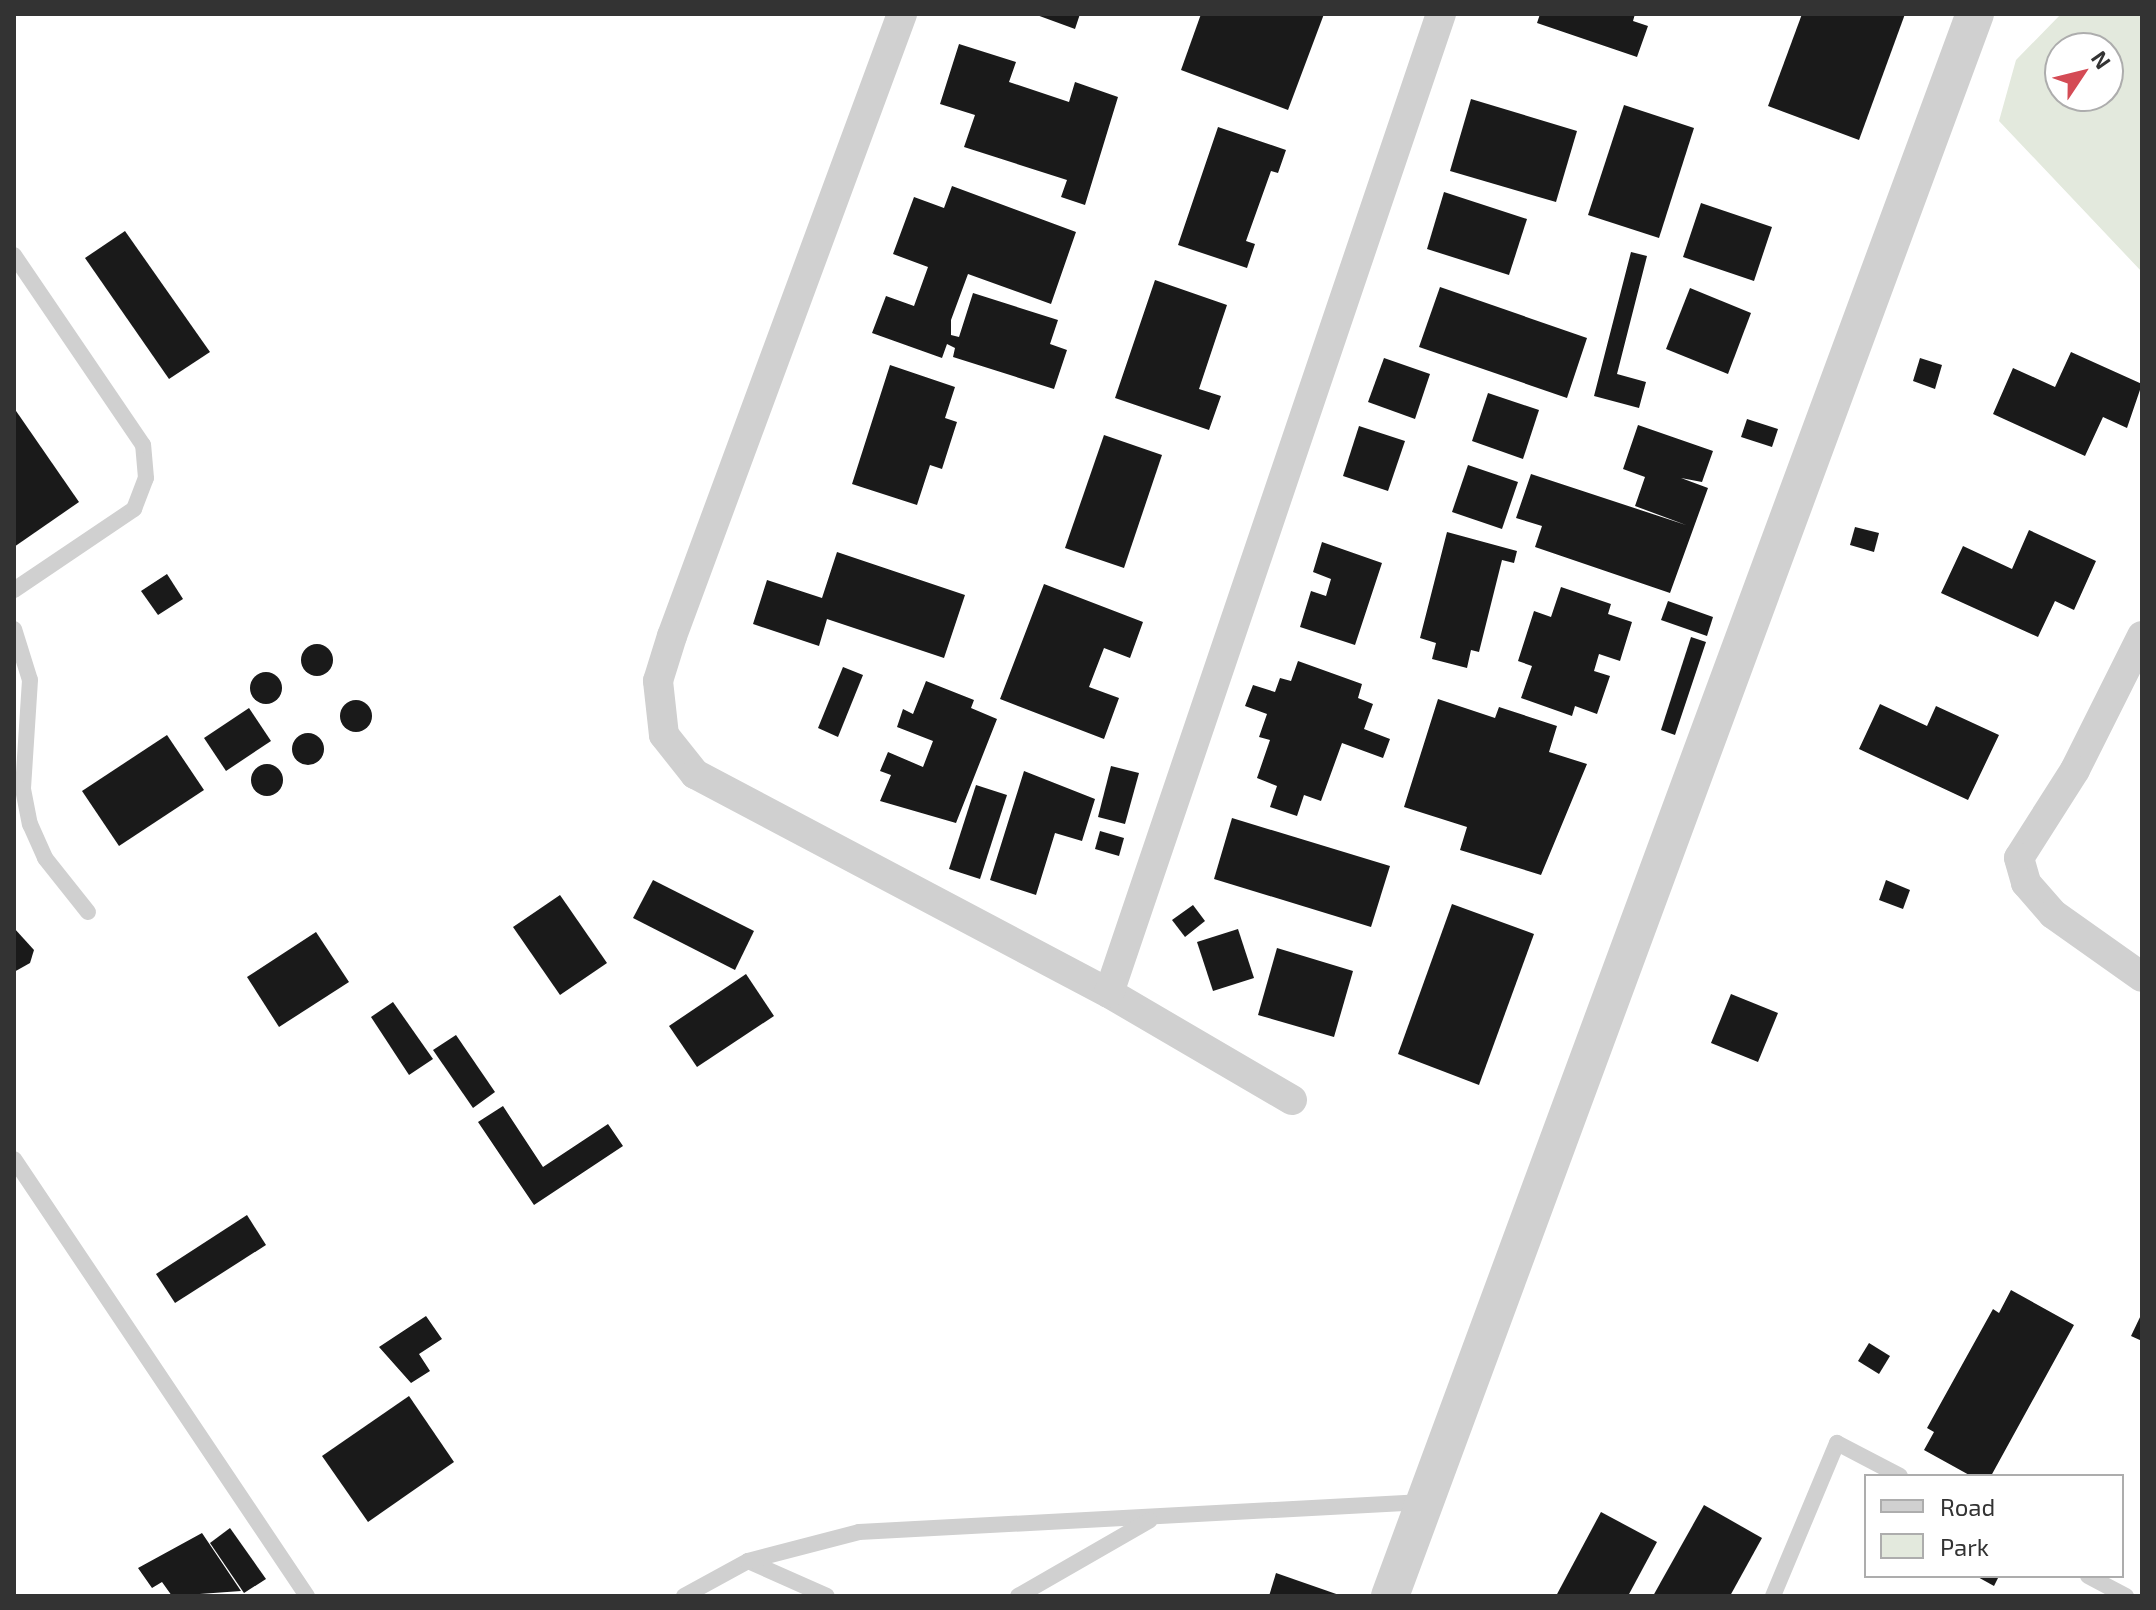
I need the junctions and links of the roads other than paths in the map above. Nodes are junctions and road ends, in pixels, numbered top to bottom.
1 (902, 14) edge
2 (1441, 14) edge
3 (1975, 14) edge
4 (14, 255) edge
5 (14, 590) edge
6 (14, 629) edge
7 (2142, 636) edge
8 (88, 912) dead end
9 (2142, 977) edge
10 (1109, 993) junction
11 (1292, 1100) dead end
12 (14, 1159) edge
13 (1896, 1474) edge
14 (1423, 1502) junction
15 (1155, 1517) junction
16 (748, 1561) junction
17 (2092, 1578) edge
18 (307, 1596) edge
19 (684, 1596) edge
20 (827, 1596) edge
21 (1018, 1596) edge
22 (1390, 1596) edge
23 (1773, 1596) edge
24 (2126, 1596) edge

1 - 10 street
2 - 10 street
3 - 14 street
4 - 5 lane
6 - 8 lane
7 - 9 street
10 - 11 street
12 - 18 lane
13 - 23 lane
14 - 15 lane
14 - 22 street
15 - 16 lane
15 - 21 lane
16 - 19 lane
16 - 20 lane
17 - 24 lane

